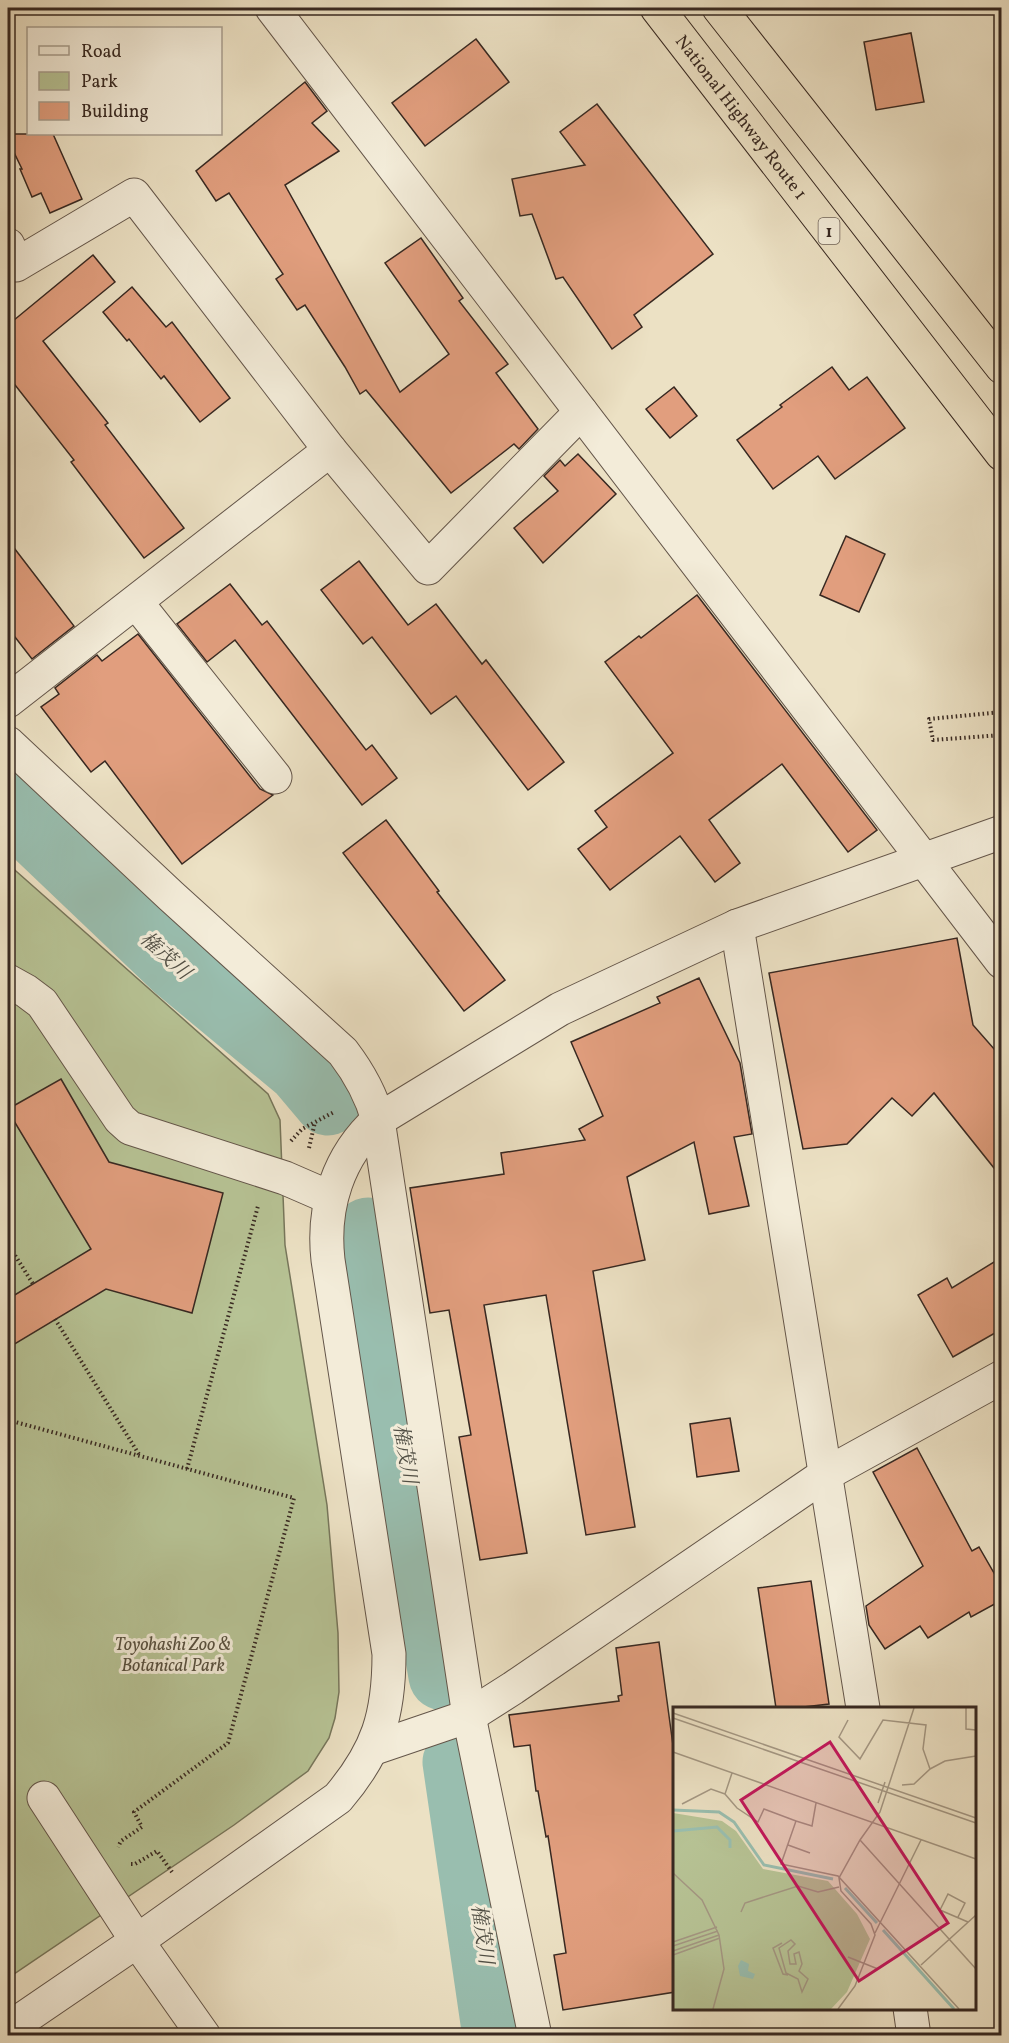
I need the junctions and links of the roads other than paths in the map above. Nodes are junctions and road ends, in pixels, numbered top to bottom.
1 (272, 8) edge
2 (657, 8) edge
3 (720, 8) edge
4 (8, 245) edge
5 (1002, 367) edge
6 (581, 412) junction
7 (330, 450) junction
8 (1002, 454) edge
9 (136, 602) junction
10 (8, 701) edge
11 (8, 743) edge
12 (275, 777) dead end
13 (1002, 832) edge
14 (924, 860) junction
15 (736, 926) junction
16 (1002, 962) edge
17 (8, 981) edge
18 (378, 1120) junction
19 (331, 1198) junction
20 (1002, 1377) edge
21 (826, 1474) junction
22 (863, 1707) edge
23 (469, 1716) junction
24 (372, 1749) junction
25 (44, 1798) dead end
26 (137, 1941) junction
27 (910, 2010) edge
28 (8, 2029) edge
29 (204, 2036) edge
30 (535, 2036) edge
31 (914, 2036) edge

1 - 6 street
2 - 8 highway, National Highway Route 1 / 1
3 - 5 highway
4 - 7 street
6 - 7 street
6 - 14 street
7 - 9 street
9 - 10 street
9 - 12 street
11 - 18 street
13 - 14 street
14 - 15 street
14 - 16 street
15 - 18 street
15 - 21 street
17 - 19 street
18 - 19 street
18 - 23 street
19 - 24 street
20 - 21 street
21 - 22 street
21 - 23 street
23 - 24 street
23 - 30 street
24 - 26 street
25 - 26 street
26 - 28 street
26 - 29 street
27 - 31 street

